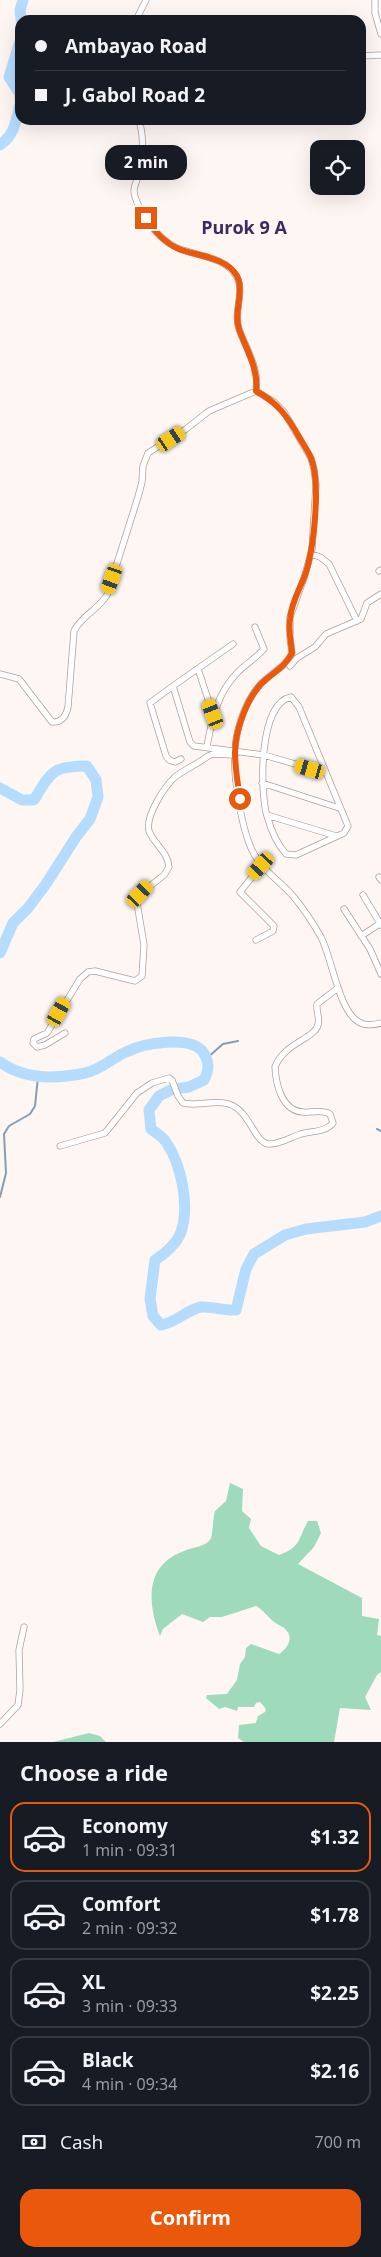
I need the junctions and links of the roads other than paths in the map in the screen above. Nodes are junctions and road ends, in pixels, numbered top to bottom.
1 (146, 0) edge
2 (375, 0) edge
3 (138, 15) edge
4 (381, 34) edge
5 (381, 54) edge
6 (366, 56) edge
7 (140, 125) edge
8 (256, 391) junction
9 (311, 554) junction
10 (381, 594) edge
11 (357, 621) junction
12 (256, 627) dead end
13 (233, 644) dead end
14 (290, 666) dead end
15 (198, 669) junction
16 (0, 674) edge
17 (173, 686) junction
18 (213, 714) junction
19 (207, 746) junction
20 (235, 754) junction
21 (264, 755) junction
22 (181, 759) dead end
23 (326, 773) junction
24 (262, 783) junction
25 (339, 808) junction
26 (267, 815) junction
27 (336, 836) junction
28 (261, 866) junction
29 (363, 895) dead end
30 (344, 909) dead end
31 (381, 924) edge
32 (361, 936) junction
33 (256, 940) dead end
34 (381, 974) edge
35 (338, 988) junction
36 (381, 1023) edge
37 (65, 1033) dead end
38 (60, 1146) dead end
39 (24, 1627) dead end
40 (0, 1724) edge

1 - 3 street
2 - 4 street
5 - 6 street
7 - 8 street
8 - 9 street
8 - 16 street
9 - 11 street
9 - 20 street
10 - 11 street
11 - 14 street
12 - 18 street
13 - 15 street
15 - 17 street
15 - 18 street
17 - 19 street
17 - 22 street
18 - 19 street
19 - 20 street
20 - 21 street
20 - 28 street
20 - 37 street
21 - 23 street
21 - 23 street
21 - 24 street
23 - 25 street
24 - 25 street
24 - 26 street
25 - 27 street
26 - 27 street
26 - 27 street
28 - 33 street
28 - 35 street
29 - 31 street
30 - 32 street
31 - 32 street
32 - 34 street
35 - 36 street
35 - 38 street
39 - 40 street

